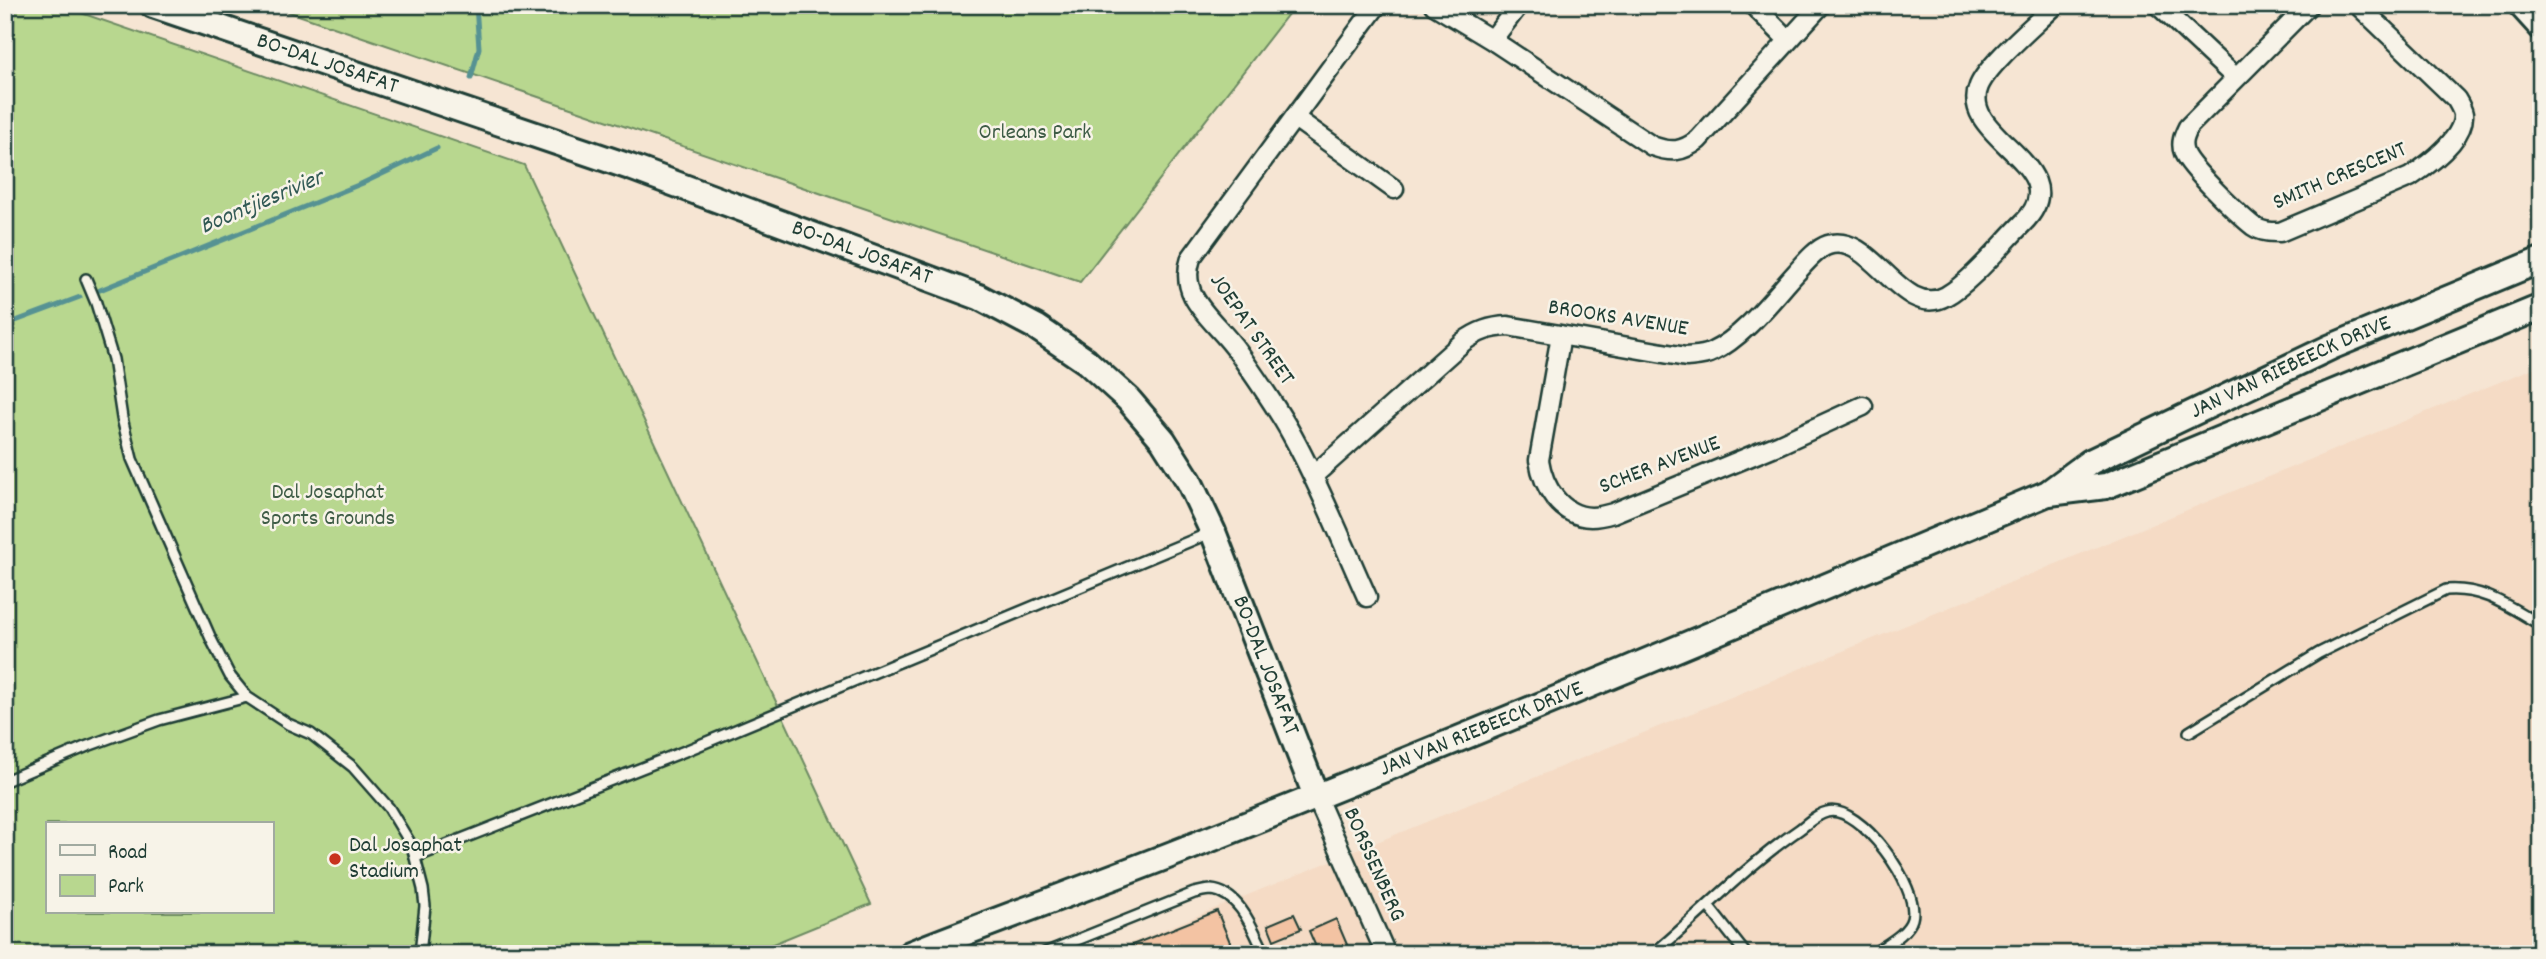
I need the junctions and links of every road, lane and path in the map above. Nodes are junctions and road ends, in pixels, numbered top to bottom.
1 (153, 5) edge
2 (1377, 5) edge
3 (1433, 5) edge
4 (1518, 5) edge
5 (1753, 5) edge
6 (1821, 5) edge
7 (2055, 5) edge
8 (2158, 5) edge
9 (2309, 5) edge
10 (2358, 5) edge
11 (2521, 5) edge
12 (2541, 27) edge
13 (1492, 40) junction
14 (1788, 40) junction
15 (2236, 78) junction
16 (1295, 118) junction
17 (1394, 188) dead end
18 (2541, 260) edge
19 (86, 279) dead end
20 (2541, 307) edge
21 (1561, 335) junction
22 (1863, 406) dead end
23 (1313, 476) junction
24 (2049, 493) junction
25 (1213, 532) junction
26 (1367, 597) dead end
27 (2541, 625) edge
28 (247, 697) junction
29 (2189, 732) dead end
30 (5, 782) edge
31 (1316, 796) junction
32 (416, 857) junction
33 (1708, 906) junction
34 (420, 954) edge
35 (910, 954) edge
36 (1042, 954) edge
37 (1265, 954) edge
38 (1385, 954) edge
39 (1653, 954) edge
40 (1746, 954) edge
41 (1873, 954) edge

1 - 25 main road, BO-DAL JOSAFAT
2 - 16 street, JOEPAT STREET
3 - 13 street
4 - 13 street
5 - 14 street
6 - 14 street
7 - 21 street, BROOKS AVENUE
8 - 15 street
9 - 15 street, SMITH CRESCENT
10 - 15 street, SMITH CRESCENT
11 - 12 main road
13 - 14 street
16 - 17 street
16 - 23 street, JOEPAT STREET
18 - 24 main road, JAN VAN RIEBEECK DRIVE
19 - 28 lane
20 - 24 main road, JAN VAN RIEBEECK DRIVE
21 - 22 street, SCHER AVENUE
21 - 23 street, BROOKS AVENUE
23 - 26 street, JOEPAT STREET
24 - 31 main road, JAN VAN RIEBEECK DRIVE
25 - 31 main road, BO-DAL JOSAFAT
25 - 32 lane
27 - 29 lane
28 - 30 lane
28 - 32 lane
31 - 35 main road, JAN VAN RIEBEECK DRIVE
31 - 38 street, BORSSENBERG
32 - 34 lane
33 - 39 lane
33 - 40 lane
33 - 41 lane
36 - 37 lane

